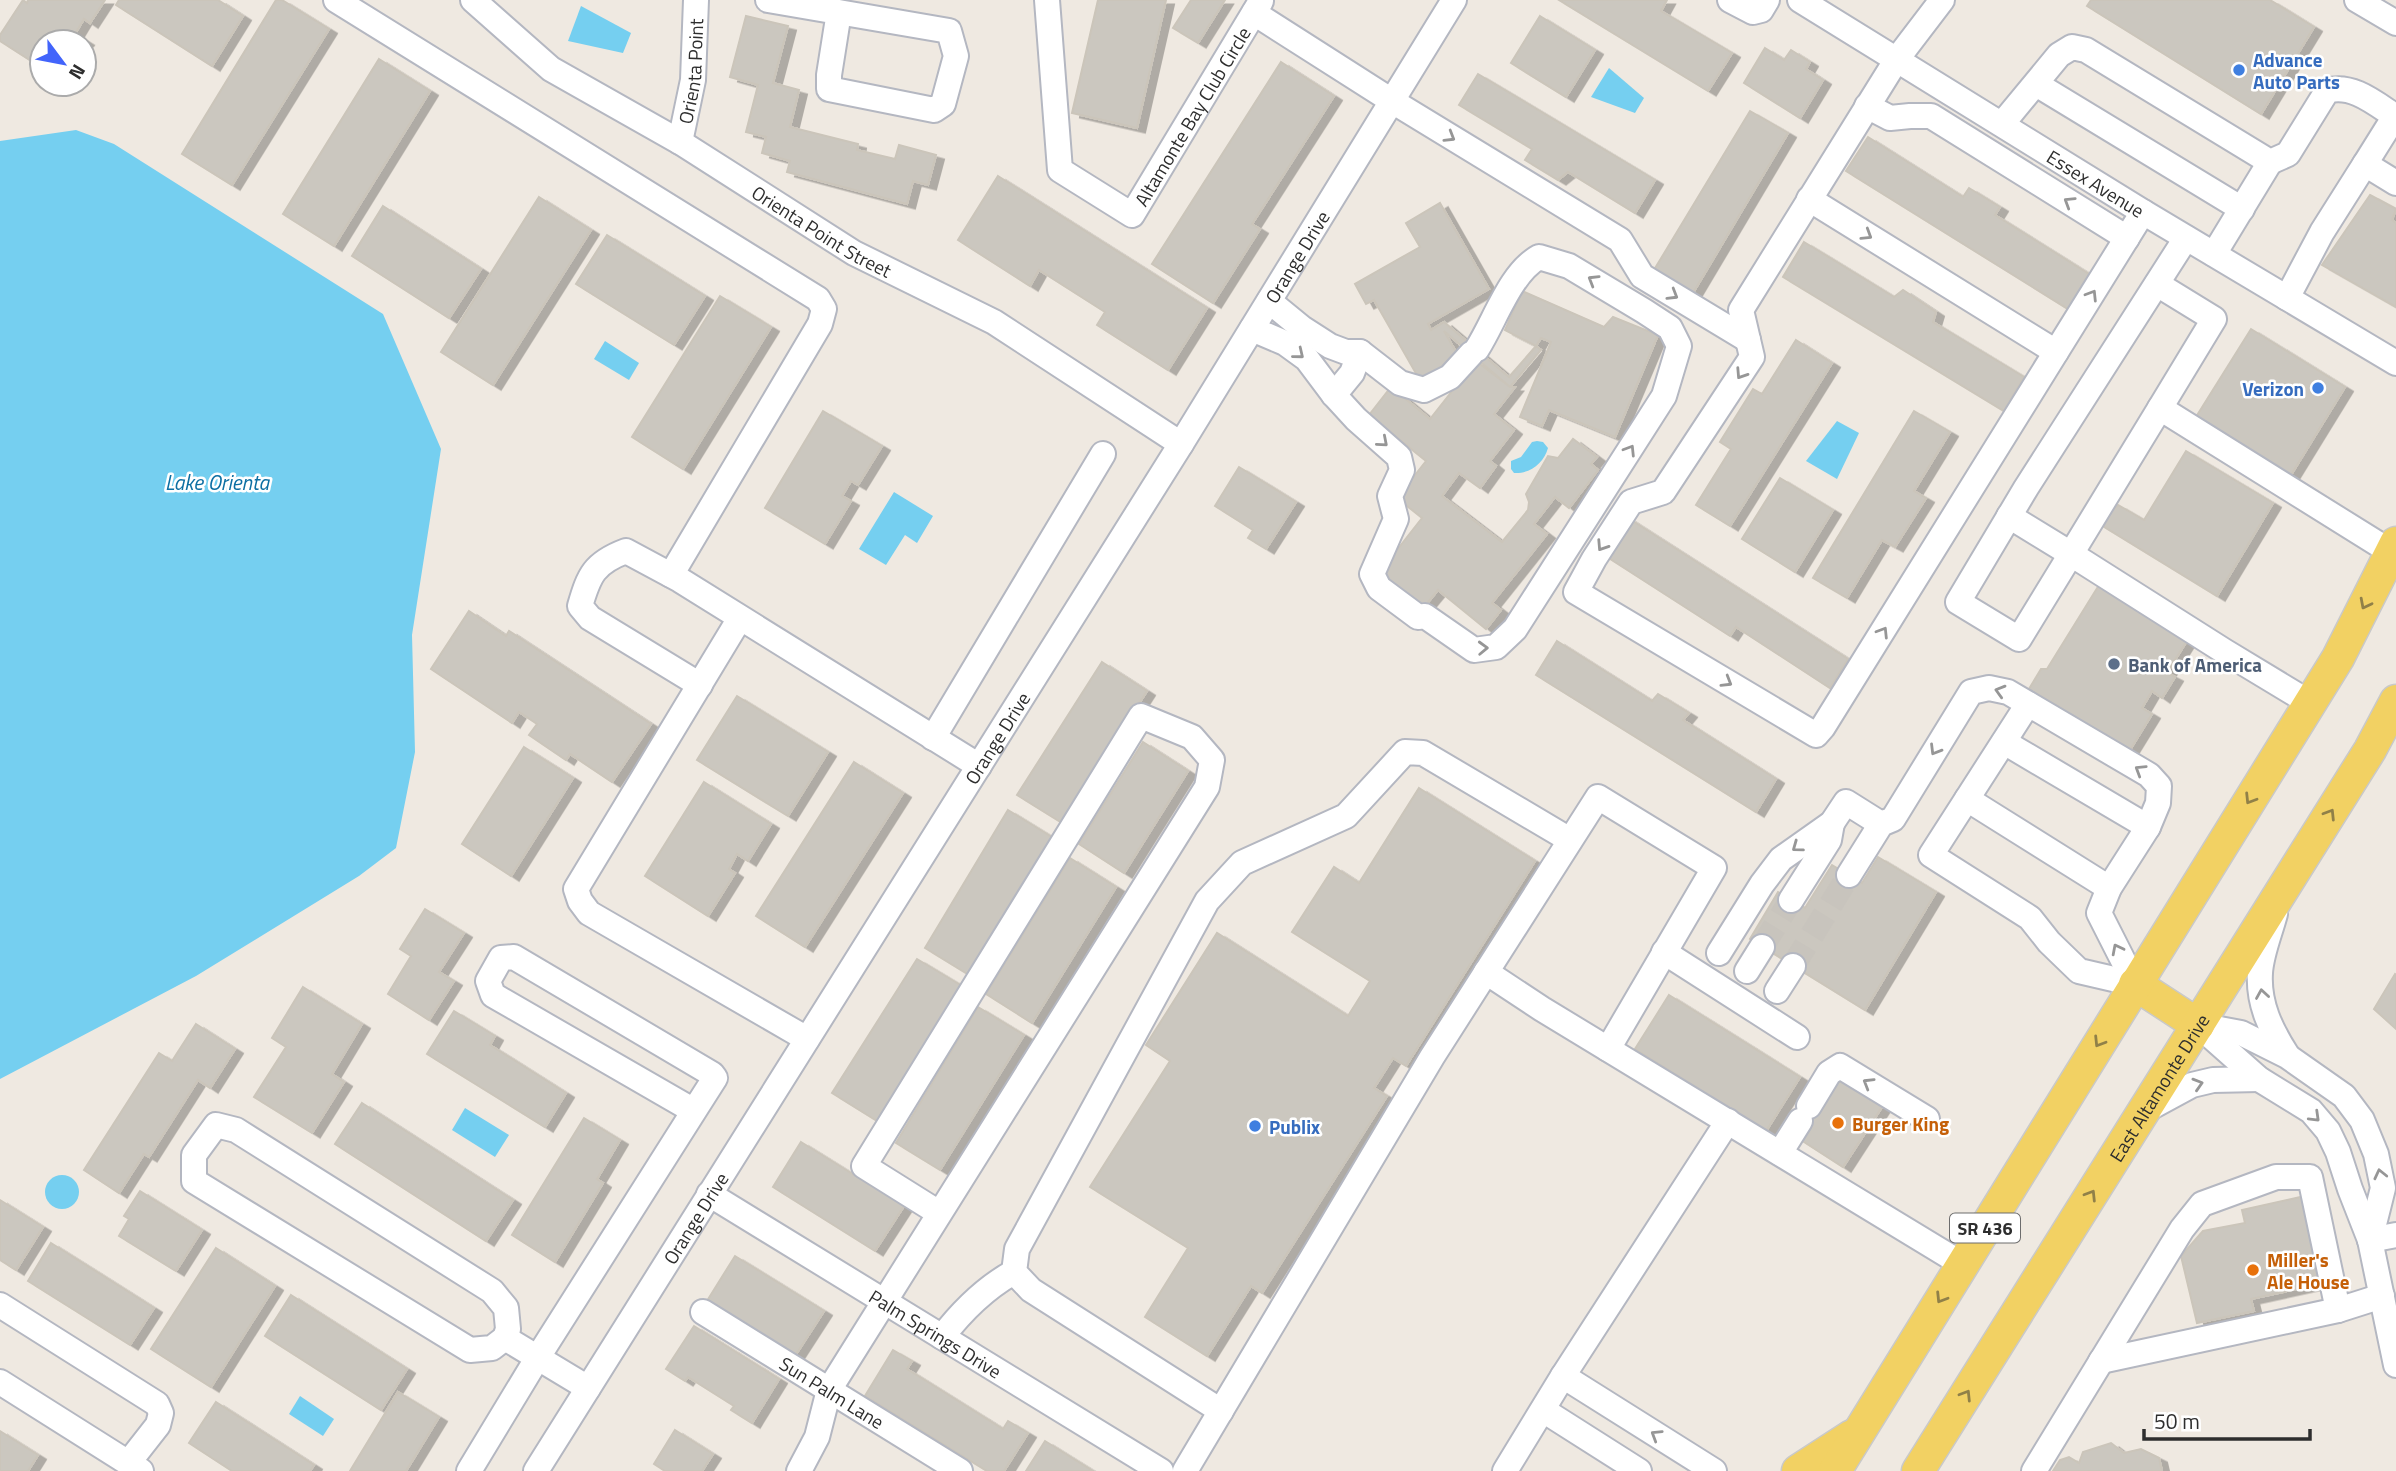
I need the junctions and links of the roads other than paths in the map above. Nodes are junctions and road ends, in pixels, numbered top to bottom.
1 (336, 0) edge
2 (473, 0) edge
3 (696, 0) edge
4 (768, 0) edge
5 (1047, 0) edge
6 (1454, 0) edge
7 (1730, 0) edge
8 (1767, 0) edge
9 (1800, 0) edge
10 (1942, 0) edge
11 (2357, 0) edge
12 (1258, 7) edge
13 (839, 12) junction
14 (2396, 23) edge
15 (1897, 59) junction
16 (2036, 84) junction
17 (1392, 101) junction
18 (1867, 106) junction
19 (2395, 117) edge
20 (2002, 124) junction
21 (680, 142) junction
22 (2270, 162) junction
23 (2365, 164) junction
24 (2396, 183) edge
25 (1809, 199) junction
26 (2242, 209) junction
27 (2143, 212) junction
28 (2127, 238) junction
29 (2186, 238) junction
30 (2214, 254) junction
31 (2157, 284) junction
32 (2287, 298) junction
33 (1269, 301) junction
34 (1252, 329) junction
35 (1748, 340) junction
36 (1360, 352) junction
37 (2056, 352) junction
38 (2396, 363) edge
39 (1334, 395) junction
40 (2160, 408) junction
41 (1181, 444) junction
42 (1103, 454) dead end
43 (2010, 516) junction
44 (2393, 547) edge
45 (2071, 554) junction
46 (671, 575) junction
47 (740, 618) junction
48 (700, 685) junction
49 (2396, 701) edge
50 (2310, 703) junction
51 (2028, 704) junction
52 (933, 738) junction
53 (2004, 742) junction
54 (979, 766) junction
55 (1967, 799) junction
56 (1832, 824) junction
57 (1881, 824) junction
58 (2148, 827) junction
59 (1570, 840) junction
60 (1849, 875) tunnel mouth
61 (2109, 888) junction
62 (2280, 892) junction
63 (1791, 900) tunnel mouth
64 (1762, 947) tunnel mouth
65 (1664, 952) junction
66 (1719, 953) dead end
67 (1793, 966) tunnel mouth
68 (1747, 971) dead end
69 (1486, 972) junction
70 (2135, 984) junction
71 (1777, 990) dead end
72 (2198, 1025) junction
73 (1797, 1037) dead end
74 (807, 1039) junction
75 (1608, 1049) junction
76 (2287, 1056) junction
77 (2259, 1079) junction
78 (694, 1111) junction
79 (2143, 1111) junction
80 (1927, 1119) dead end
81 (1728, 1121) junction
82 (1780, 1153) junction
83 (709, 1194) junction
84 (939, 1213) junction
85 (2396, 1235) edge
86 (2370, 1241) junction
87 (1962, 1264) junction
88 (1014, 1272) junction
89 (2382, 1296) junction
90 (884, 1301) junction
91 (0, 1305) edge
92 (2338, 1310) junction
93 (704, 1312) dead end
94 (942, 1337) junction
95 (505, 1338) junction
96 (538, 1357) junction
97 (2101, 1361) junction
98 (2396, 1365) edge
99 (1563, 1376) junction
100 (0, 1382) edge
101 (588, 1388) junction
102 (829, 1390) junction
103 (1543, 1410) junction
104 (1221, 1411) junction
105 (1859, 1432) junction
106 (1925, 1465) edge
107 (135, 1467) edge
108 (469, 1471) edge
109 (536, 1471) edge
110 (799, 1471) edge
111 (960, 1471) edge
112 (1161, 1471) edge
113 (1185, 1471) edge
114 (1505, 1471) edge
115 (1639, 1471) edge
116 (1714, 1471) edge
117 (1798, 1471) edge
118 (1835, 1471) edge
119 (2034, 1471) edge

1 - 46 street
2 - 21 street, Orienta Point Street
3 - 21 street, Orienta Point
4 - 13 street
5 - 12 street, Altamonte Bay Club Circle
6 - 17 street, Orange Drive
7 - 8 street
9 - 15 street, Essex Avenue
10 - 15 street
11 - 14 street
12 - 17 street, Altamonte Bay Club Circle
13 - 13 street
15 - 18 street
15 - 20 street, Essex Avenue
16 - 20 street
16 - 22 street
16 - 26 street
17 - 33 street, Orange Drive
17 -> 35 street, Altamonte Bay Club Circle
18 - 25 street
28 -> 18 street
19 - 22 street
19 - 23 street
20 - 27 street, Essex Avenue
21 - 41 street, Orienta Point Street
22 - 26 street
23 - 24 street
23 - 32 street
25 - 35 street
25 -> 37 street
26 - 30 street
27 - 28 street
27 - 29 street, Essex Avenue
37 -> 28 street
29 - 30 street, Essex Avenue
29 - 31 street
30 - 32 street, Essex Avenue
31 - 40 street
31 - 43 street
32 - 38 street, Essex Avenue
33 - 34 street, Orange Drive
33 - 36 street
34 -> 39 street
34 - 41 street, Orange Drive
35 -> 37 street
36 - 39 street
39 -> 36 street
40 - 44 street
40 - 45 street
41 - 54 street, Orange Drive
42 - 52 street
43 - 45 street
43 - 45 street
44 -> 50 main road, SR 436
45 - 50 street
46 - 47 street
46 - 48 street
47 - 48 street
47 - 52 street
48 - 74 street
62 -> 49 main road, East Altamonte Drive
50 -> 70 main road, SR 436
51 - 53 street
51 -> 57 street
58 -> 51 street
52 - 54 street
53 - 55 street
53 - 58 street
54 - 74 street, Orange Drive
55 - 61 street
55 - 70 street
56 - 57 street
56 - 63 street
56 -> 66 street
57 - 60 street
58 - 61 street
59 - 65 street
59 - 69 street
59 - 88 street
70 -> 61 street
62 - 72 main road, East Altamonte Drive
76 -> 62 street
64 - 68 street
65 - 73 street
65 - 75 street
67 - 71 street
69 - 75 street
69 - 104 street
70 - 72 main road
70 -> 87 main road, SR 436
72 - 76 street
72 - 77 street
72 - 79 main road, East Altamonte Drive
74 - 83 street, Orange Drive
75 - 81 street
86 -> 76 street
79 -> 77 street
77 -> 86 street
78 - 78 street
78 - 96 street
106 -> 79 main road, East Altamonte Drive
80 -> 82 street
81 - 82 street
81 - 99 street
82 - 87 street
83 - 90 street, Palm Springs Drive
83 - 101 street, Orange Drive
84 - 84 street
84 - 90 street
85 - 86 street
86 - 89 street
87 -> 105 main road, SR 436
88 - 94 street
88 - 104 street
89 - 92 street
89 - 98 street
90 - 94 street, Palm Springs Drive
90 - 102 street
91 - 107 street
92 - 97 street
92 - 97 street
93 - 102 street, Sun Palm Lane
94 - 112 street, Palm Springs Drive
95 - 95 street
95 - 96 street
96 - 101 street
96 - 108 street
97 - 119 street
99 - 103 street
116 -> 99 street
100 - 107 street
101 - 109 street, Orange Drive
102 - 110 street
102 - 111 street, Sun Palm Lane
103 - 114 street
103 - 115 street
104 - 113 street
105 - 117 main road
105 - 118 main road, SR 436

